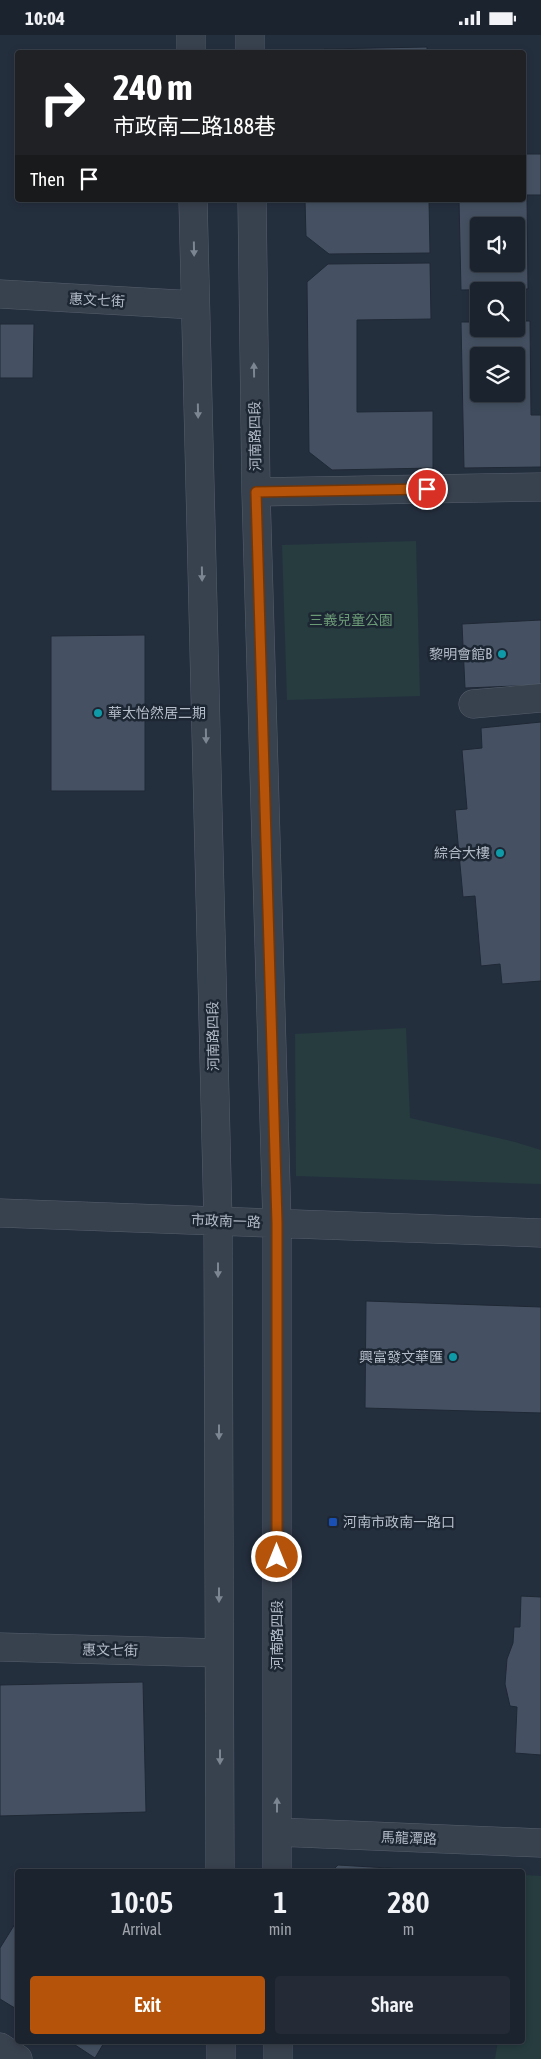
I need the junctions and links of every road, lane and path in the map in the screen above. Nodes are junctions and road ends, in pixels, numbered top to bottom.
1 (191, 35) edge
2 (250, 35) edge
3 (191, 50) edge
4 (250, 50) edge
5 (194, 202) edge
6 (252, 202) edge
7 (0, 294) edge
8 (195, 305) junction
9 (541, 487) edge
10 (256, 492) junction
11 (541, 698) edge
12 (473, 703) dead end
13 (0, 1213) edge
14 (218, 1221) junction
15 (277, 1223) junction
16 (541, 1233) edge
17 (0, 1647) edge
18 (219, 1653) junction
19 (277, 1832) junction
20 (541, 1843) edge
21 (220, 1869) edge
22 (277, 1869) edge
23 (221, 2044) edge
24 (278, 2044) edge
25 (0, 2047) edge
26 (18, 2059) edge
27 (221, 2059) edge
28 (278, 2059) edge

1 - 3 street
2 - 4 street
5 -> 8 street, 河南路四段
10 -> 6 street, 河南路四段
7 - 8 street, 惠文七街
8 -> 14 street, 河南路四段
9 - 10 street
10 - 15 street, 河南路四段
11 - 12 street
13 - 14 street, 市政南一路
14 - 15 street, 市政南一路
14 -> 18 street, 河南路四段
15 - 16 street, 市政南一路
19 -> 15 street, 河南路四段
17 - 18 street, 惠文七街
18 -> 21 street, 河南路四段
19 - 20 street, 馬龍潭路
19 - 22 street, 河南路四段
23 - 27 street
24 - 28 street
25 - 26 street

